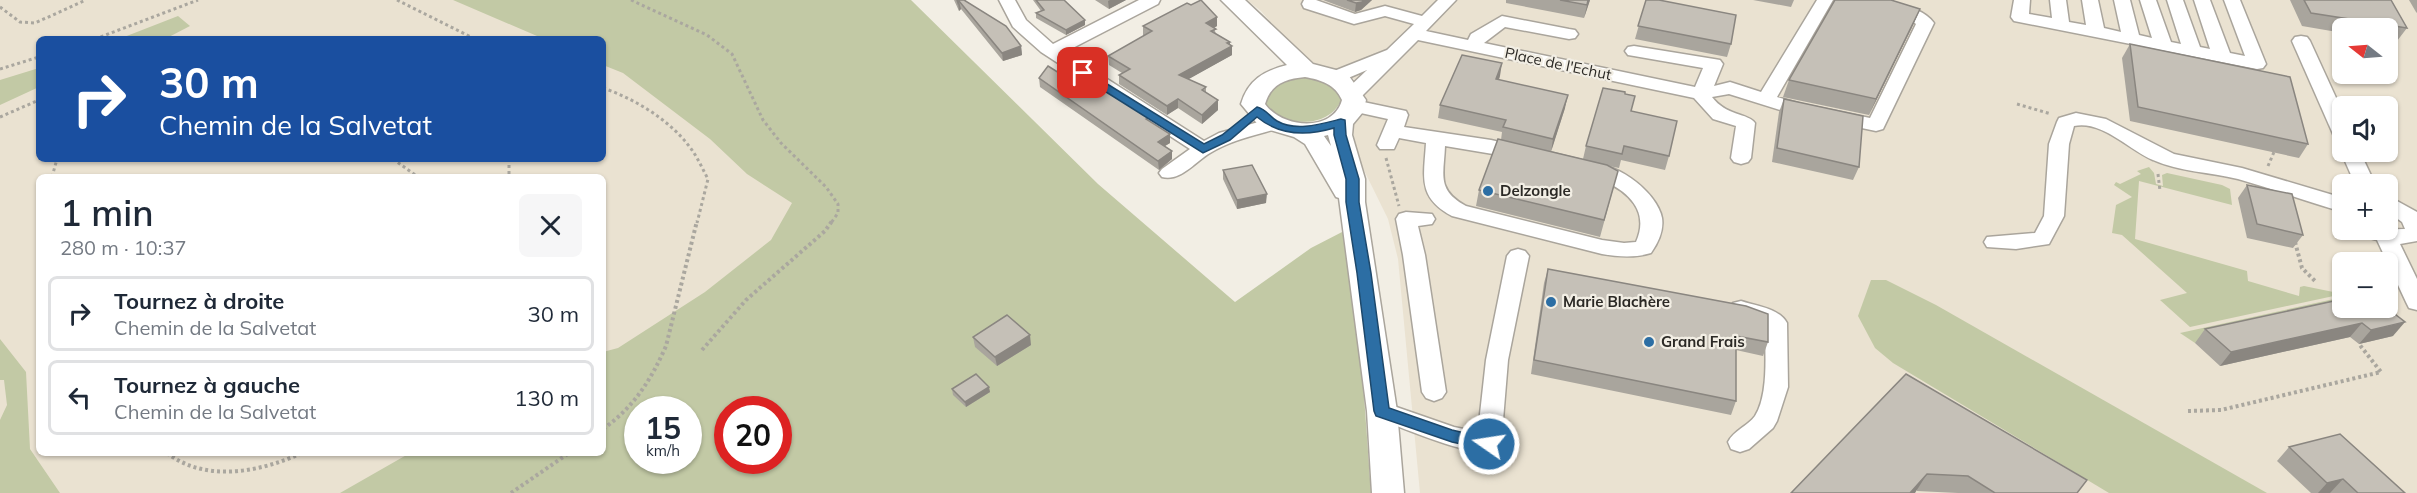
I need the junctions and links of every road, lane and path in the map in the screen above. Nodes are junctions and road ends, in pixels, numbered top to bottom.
1 (86, 0) edge
2 (198, 0) edge
3 (398, 0) edge
4 (631, 0) edge
5 (1007, 0) edge
6 (1152, 0) edge
7 (1232, 0) edge
8 (1448, 0) edge
9 (1825, 0) edge
10 (1858, 0) edge
11 (2022, 0) edge
12 (2058, 0) edge
13 (2090, 0) edge
14 (2122, 0) edge
15 (2148, 0) edge
16 (2175, 0) edge
17 (2202, 0) edge
18 (2232, 0) edge
19 (1310, 4) dead end
20 (0, 7) edge
21 (1255, 21) junction
22 (2061, 25) junction
23 (1420, 28) junction
24 (2096, 32) junction
25 (1569, 34) dead end
26 (103, 36) edge
27 (469, 36) edge
28 (2131, 39) junction
29 (2301, 41) dead end
30 (2163, 45) junction
31 (1474, 46) junction
32 (1052, 51) junction
33 (1394, 51) junction
34 (1634, 51) dead end
35 (2192, 51) junction
36 (2222, 57) junction
37 (36, 58) edge
38 (0, 69) edge
39 (1305, 70) junction
40 (1271, 77) junction
41 (1335, 77) junction
42 (606, 89) edge
43 (1701, 94) junction
44 (1766, 99) junction
45 (36, 101) edge
46 (1349, 108) junction
47 (2332, 110) edge
48 (0, 117) edge
49 (1265, 117) junction
50 (1298, 129) junction
51 (1390, 138) junction
52 (1436, 140) junction
53 (1203, 149) junction
54 (1545, 158) edge
55 (1741, 158) dead end
56 (397, 162) edge
57 (1578, 166) edge
58 (1168, 173) dead end
59 (414, 174) edge
60 (1352, 202) junction
61 (2332, 202) edge
62 (2398, 210) edge
63 (1416, 219) joint
64 (2294, 237) edge
65 (2398, 237) edge
66 (2380, 240) edge
67 (1994, 242) dead end
68 (1518, 256) dead end
69 (2316, 282) dead end
70 (2417, 302) edge
71 (1725, 304) edge
72 (2359, 344) dead end
73 (702, 350) dead end
74 (1434, 392) dead end
75 (1382, 411) junction
76 (2188, 411) dead end
77 (606, 427) edge
78 (1740, 442) dead end
79 (170, 456) edge
80 (296, 456) edge
81 (564, 456) edge
82 (511, 493) edge
83 (1388, 493) edge

1 - 20 path
2 - 26 path
3 - 27 path
4 - 73 path
5 - 32 street
6 - 32 street
7 - 21 main road
8 - 23 street
9 - 44 street
10 - 44 street
11 - 22 street
12 - 22 street
13 - 24 street
14 - 28 street
15 - 30 street
16 - 35 street
17 - 36 street
18 - 36 street
19 - 23 street, Place de l'Echut
21 - 39 main road
21 - 40 main road
22 - 24 street
23 - 31 street, Place de l'Echut
23 - 33 street
24 - 28 street
25 - 31 street
28 - 30 street
29 - 47 street
30 - 35 street
31 - 43 street, Place de l'Echut
32 - 53 street
33 - 41 street
33 - 46 street
34 - 43 street
35 - 36 street
37 - 38 path
39 - 40 main road
39 - 41 main road
40 - 49 main road
41 - 46 main road
42 - 77 path
43 - 44 street
43 - 55 street
45 - 48 path
46 - 50 main road
46 - 51 street
46 - 60 main road
49 - 50 main road
49 - 53 street
50 - 60 main road
51 - 52 street
51 - 63 path
52 - 54 street
52 - 57 street
53 - 58 street
56 - 59 path
60 - 75 main road
61 - 67 street
62 - 65 street
63 - 74 street
64 - 69 path
66 - 70 street
68 - 75 street
71 - 78 street
72 - 76 path
75 - 83 main road
79 - 80 path
81 - 82 path

